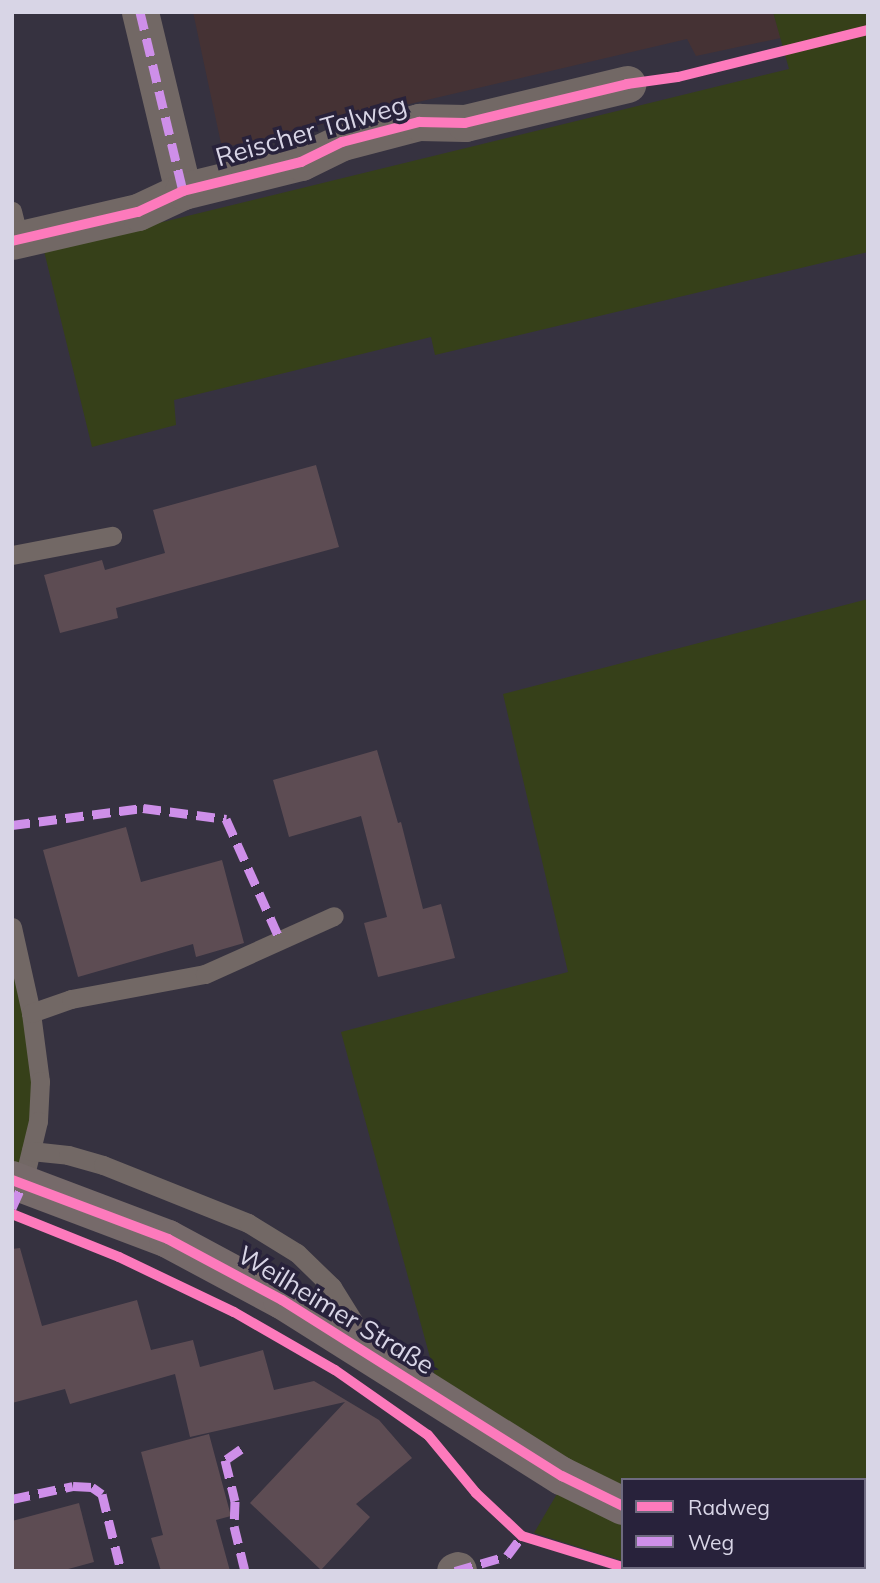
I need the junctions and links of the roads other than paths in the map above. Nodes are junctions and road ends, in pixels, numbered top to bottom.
1 (141, 12) edge
2 (627, 84) dead end
3 (183, 191) junction
4 (15, 231) edge
5 (112, 536) dead end
6 (12, 555) edge
7 (334, 916) dead end
8 (12, 927) edge
9 (31, 1013) junction
10 (22, 1171) edge
11 (359, 1349) junction
12 (621, 1505) edge

1 - 3 street
2 - 3 street, Reischer Talweg
3 - 4 street, Reischer Talweg
5 - 6 lane
7 - 9 lane
8 - 9 lane
9 - 10 lane
10 - 11 street, Weilheimer Straße
10 - 11 lane
11 - 12 street, Weilheimer Straße

